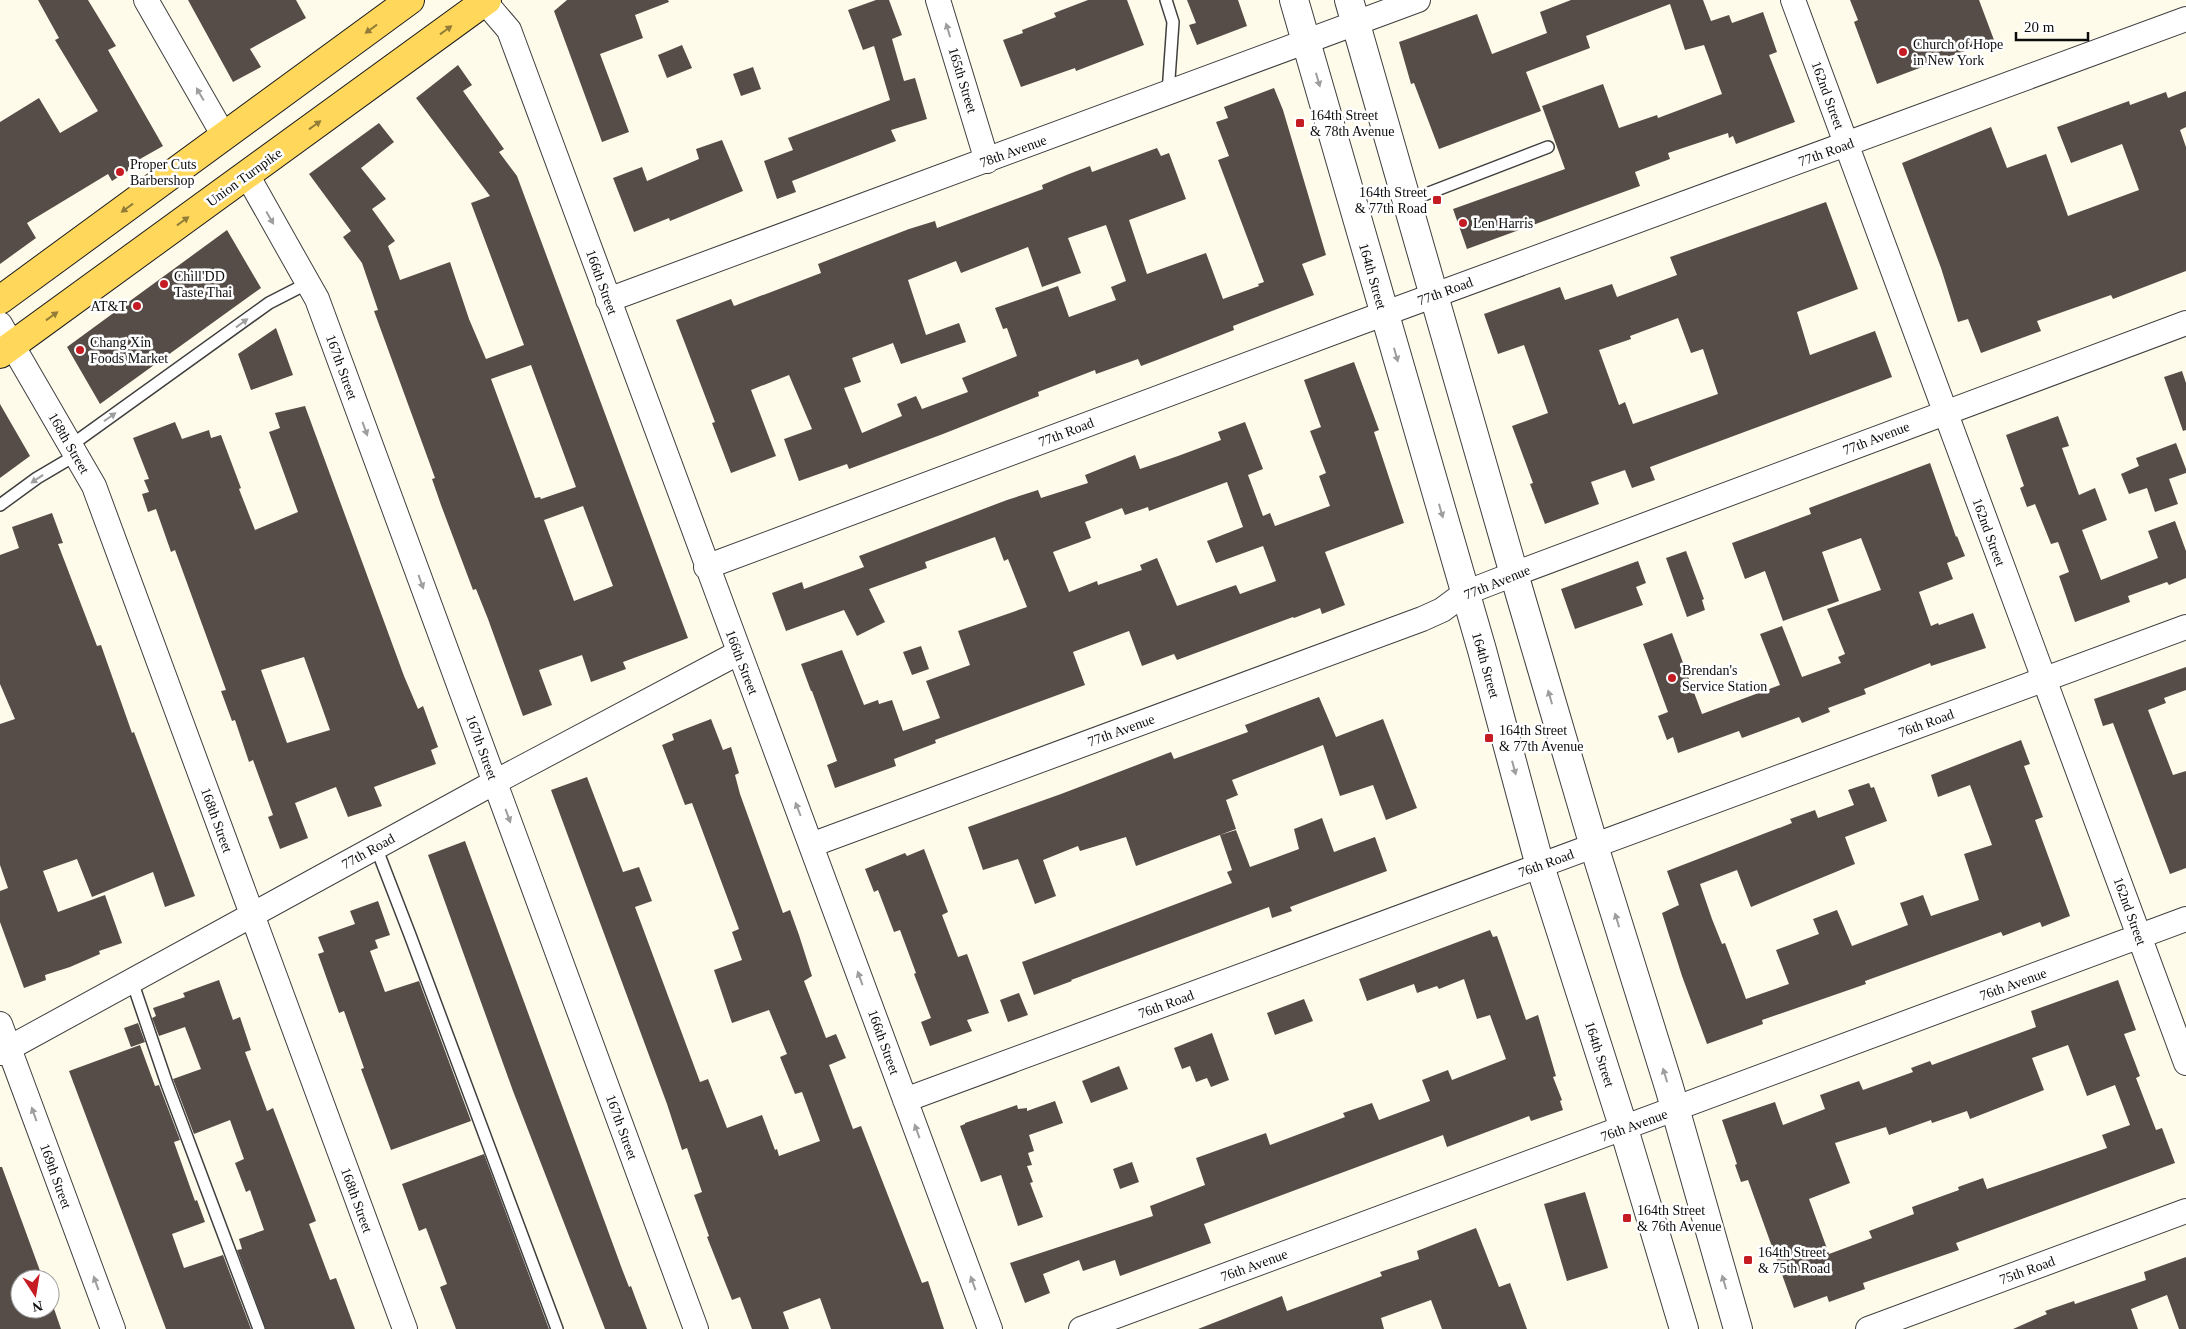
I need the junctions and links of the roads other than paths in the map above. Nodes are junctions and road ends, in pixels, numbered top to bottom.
1 (146, 0) edge
2 (410, 0) edge
3 (938, 0) edge
4 (1166, 0) edge
5 (1294, 0) edge
6 (1418, 0) edge
7 (1793, 0) edge
8 (486, 1) edge
9 (1353, 11) edge
10 (2186, 19) edge
11 (1306, 41) junction
12 (1168, 93) junction
13 (224, 136) junction
14 (1846, 145) junction
15 (1548, 147) dead end
16 (987, 161) junction
17 (246, 176) junction
18 (1408, 201) junction
19 (308, 283) junction
20 (1435, 294) junction
21 (0, 300) edge
22 (608, 300) junction
23 (1384, 314) junction
24 (2186, 323) edge
25 (4, 341) edge
26 (1944, 412) junction
27 (73, 450) junction
28 (0, 505) edge
29 (706, 567) junction
30 (1514, 574) junction
31 (1465, 593) junction
32 (2186, 627) edge
33 (738, 653) junction
34 (2044, 680) junction
35 (495, 782) junction
36 (811, 845) junction
37 (1594, 846) junction
38 (376, 847) junction
39 (1540, 866) junction
40 (252, 915) junction
41 (2186, 919) edge
42 (2139, 937) junction
43 (132, 981) junction
44 (0, 1024) edge
45 (5, 1051) edge
46 (2186, 1063) edge
47 (905, 1100) junction
48 (1676, 1110) junction
49 (1624, 1129) junction
50 (2186, 1211) edge
51 (113, 1329) edge
52 (259, 1329) edge
53 (405, 1329) edge
54 (558, 1329) edge
55 (696, 1329) edge
56 (990, 1329) edge
57 (1081, 1329) edge
58 (1684, 1329) edge
59 (1738, 1329) edge
60 (1868, 1329) edge

13 -> 1 street
2 -> 13 main road
16 -> 3 street, 165th Street
4 - 12 lane
5 - 11 street, 164th Street
6 - 9 street, 78th Avenue
7 - 14 street, 162nd Street
17 -> 8 main road, Union Turnpike
8 - 22 street, 166th Street
9 - 11 street, 78th Avenue
9 - 18 street
10 - 14 street, 77th Road
11 - 12 street, 78th Avenue
11 -> 23 street, 164th Street
12 - 16 street, 78th Avenue
13 -> 21 main road
14 - 20 street, 77th Road
14 - 26 street, 162nd Street
15 - 18 lane
16 - 22 street, 78th Avenue
17 -> 19 street, 167th Street
25 -> 17 main road, Union Turnpike
18 - 20 street
27 -> 19 lane
19 -> 35 street, 167th Street
20 - 23 street, 77th Road
20 - 30 street
22 - 29 street, 166th Street
23 - 29 street, 77th Road
23 -> 31 street, 164th Street
24 - 26 street, 77th Avenue
25 - 27 street, 168th Street
26 - 30 street, 77th Avenue
26 - 34 street, 162nd Street
27 -> 28 lane
27 - 40 street, 168th Street
29 - 33 street, 166th Street
30 - 31 street, 77th Avenue
37 -> 30 street
31 - 36 street, 77th Avenue
31 -> 39 street, 164th Street
32 - 34 street, 76th Road
33 - 35 street, 77th Road
36 -> 33 street, 166th Street
34 - 37 street, 76th Road
34 - 42 street, 162nd Street
35 - 38 street, 77th Road
35 -> 55 street, 167th Street
47 -> 36 street, 166th Street
37 - 39 street, 76th Road
48 -> 37 street
38 - 40 street, 77th Road
38 - 54 lane
39 - 47 street, 76th Road
39 - 49 street, 164th Street
40 - 43 street, 77th Road
40 - 53 street, 168th Street
41 - 42 street, 76th Avenue
42 - 46 street, 162nd Street
42 - 48 street, 76th Avenue
43 - 45 street, 77th Road
43 - 52 lane
44 - 45 street, 169th Street
51 -> 45 street, 169th Street
56 -> 47 street, 166th Street
48 - 49 street, 76th Avenue
59 -> 48 street
49 - 57 street, 76th Avenue
49 - 58 street, 164th Street
50 - 60 street, 75th Road

